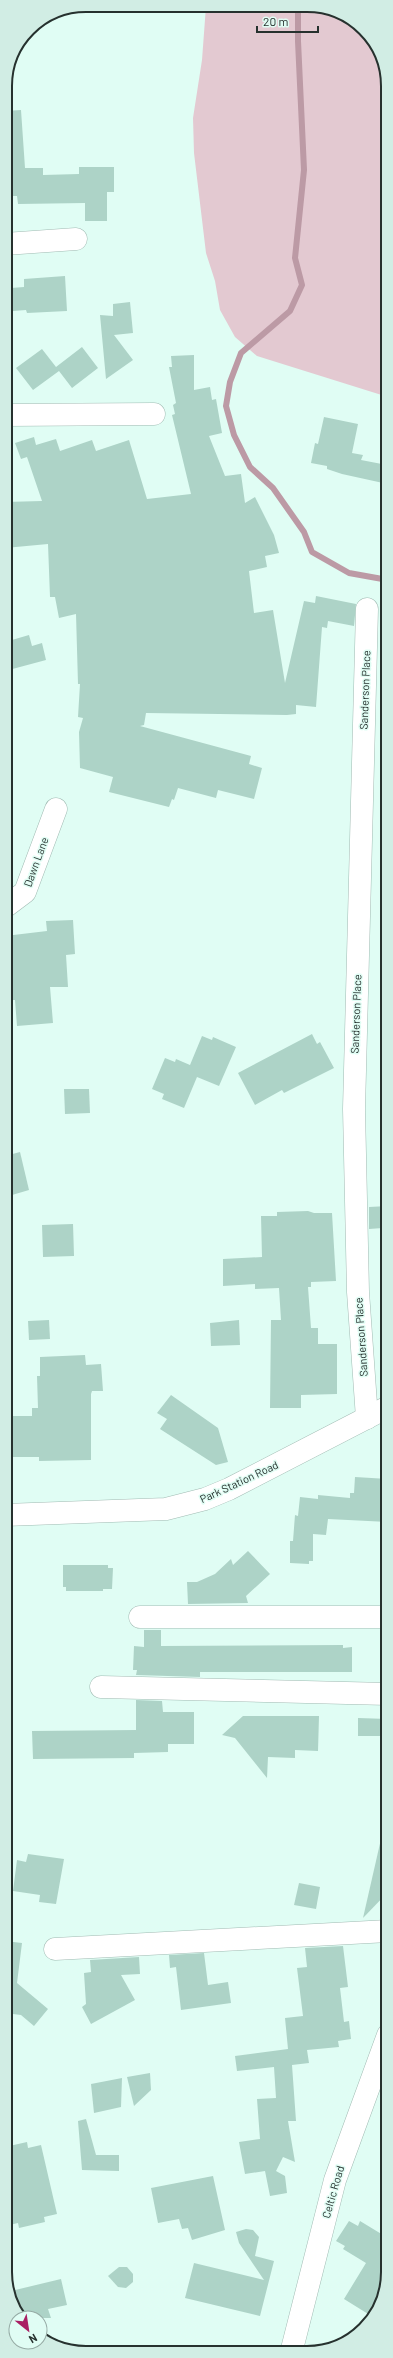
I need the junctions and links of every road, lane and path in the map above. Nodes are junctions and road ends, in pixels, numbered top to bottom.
1 (76, 239) dead end
2 (12, 244) edge
3 (154, 414) dead end
4 (12, 415) edge
5 (367, 609) dead end
6 (56, 809) dead end
7 (12, 901) edge
8 (381, 1411) edge
9 (367, 1418) junction
10 (12, 1515) edge
11 (140, 1617) dead end
12 (381, 1617) edge
13 (100, 1687) dead end
14 (381, 1694) edge
15 (381, 1931) edge
16 (55, 1949) dead end
17 (381, 2054) edge
18 (293, 2346) edge

1 - 2 street
3 - 4 street
5 - 9 street, Sanderson Place
6 - 7 street, Dawn Lane
8 - 9 street, Park Station Road
9 - 10 street, Park Station Road
11 - 12 street
13 - 14 street
15 - 16 street
17 - 18 street, Celtic Road

